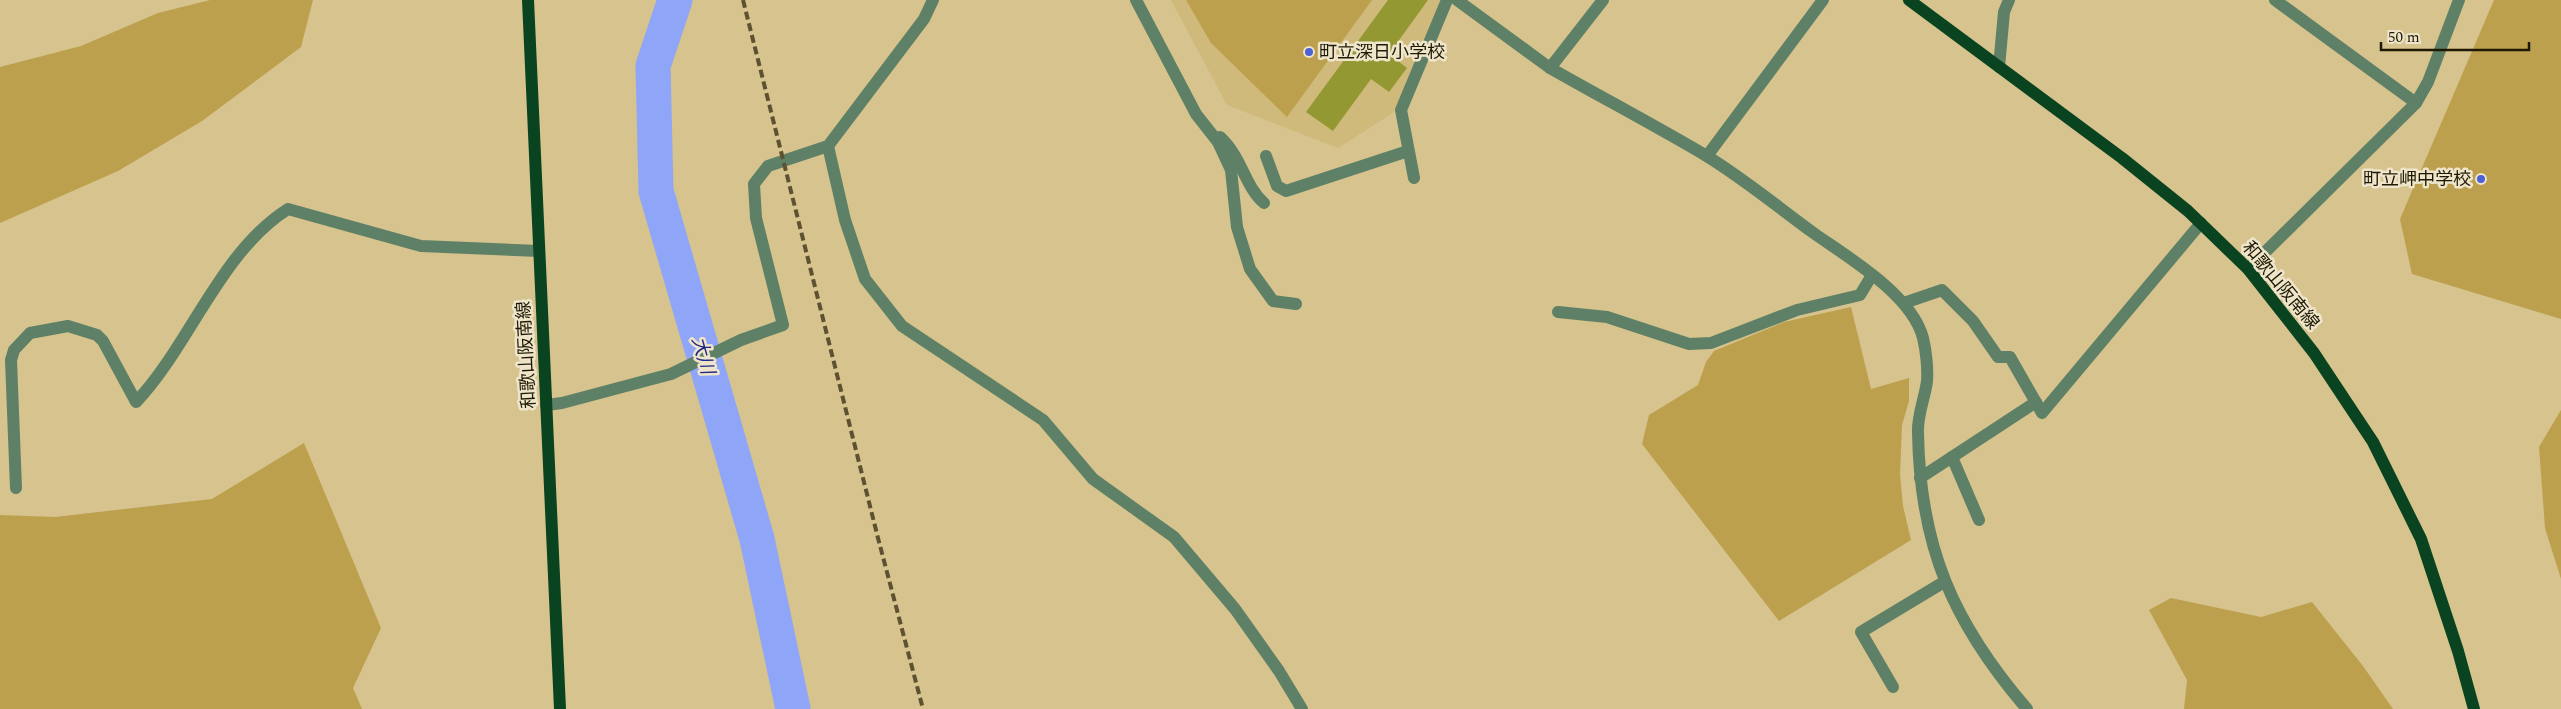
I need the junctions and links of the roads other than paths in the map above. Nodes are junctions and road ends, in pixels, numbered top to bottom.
1 (528, 0) edge
2 (933, 0) edge
3 (1136, 0) edge
4 (1447, 0) edge
5 (1457, 0) edge
6 (1603, 0) edge
7 (1823, 0) edge
8 (1909, 0) edge
9 (2008, 0) edge
10 (2275, 0) edge
11 (2459, 0) edge
12 (1999, 67) junction
13 (1550, 68) junction
14 (2416, 103) junction
15 (1202, 121) junction
16 (828, 146) junction
17 (1408, 151) junction
18 (1266, 156) dead end
19 (1707, 156) junction
20 (1414, 178) dead end
21 (1264, 203) dead end
22 (2201, 223) junction
23 (539, 251) junction
24 (2248, 269) junction
25 (1872, 275) junction
26 (1904, 303) junction
27 (1296, 304) dead end
28 (1558, 312) dead end
29 (2036, 402) junction
30 (546, 405) junction
31 (1952, 457) junction
32 (1920, 478) junction
33 (16, 488) dead end
34 (1979, 520) dead end
35 (1944, 582) junction
36 (1893, 687) dead end
37 (560, 709) edge
38 (1302, 709) edge
39 (2027, 709) edge
40 (2474, 709) edge

1 - 23 main road, 和歌山阪南線
2 - 16 street
3 - 15 street
4 - 17 street
5 - 13 street
6 - 13 street
7 - 19 street
8 - 12 main road, 和歌山阪南線
9 - 12 street
10 - 14 street
11 - 14 street
12 - 22 main road, 和歌山阪南線
13 - 19 street
14 - 24 street
15 - 21 street
15 - 27 street
16 - 30 street
16 - 38 street
17 - 18 street
17 - 20 street
19 - 25 street
22 - 24 main road, 和歌山阪南線
22 - 29 street
23 - 30 main road, 和歌山阪南線
23 - 33 street
24 - 40 main road, 和歌山阪南線
25 - 26 street
25 - 28 street
26 - 29 street
26 - 32 street
29 - 31 street
30 - 37 main road, 和歌山阪南線
31 - 32 street
31 - 34 street
32 - 35 street
35 - 36 street
35 - 39 street

